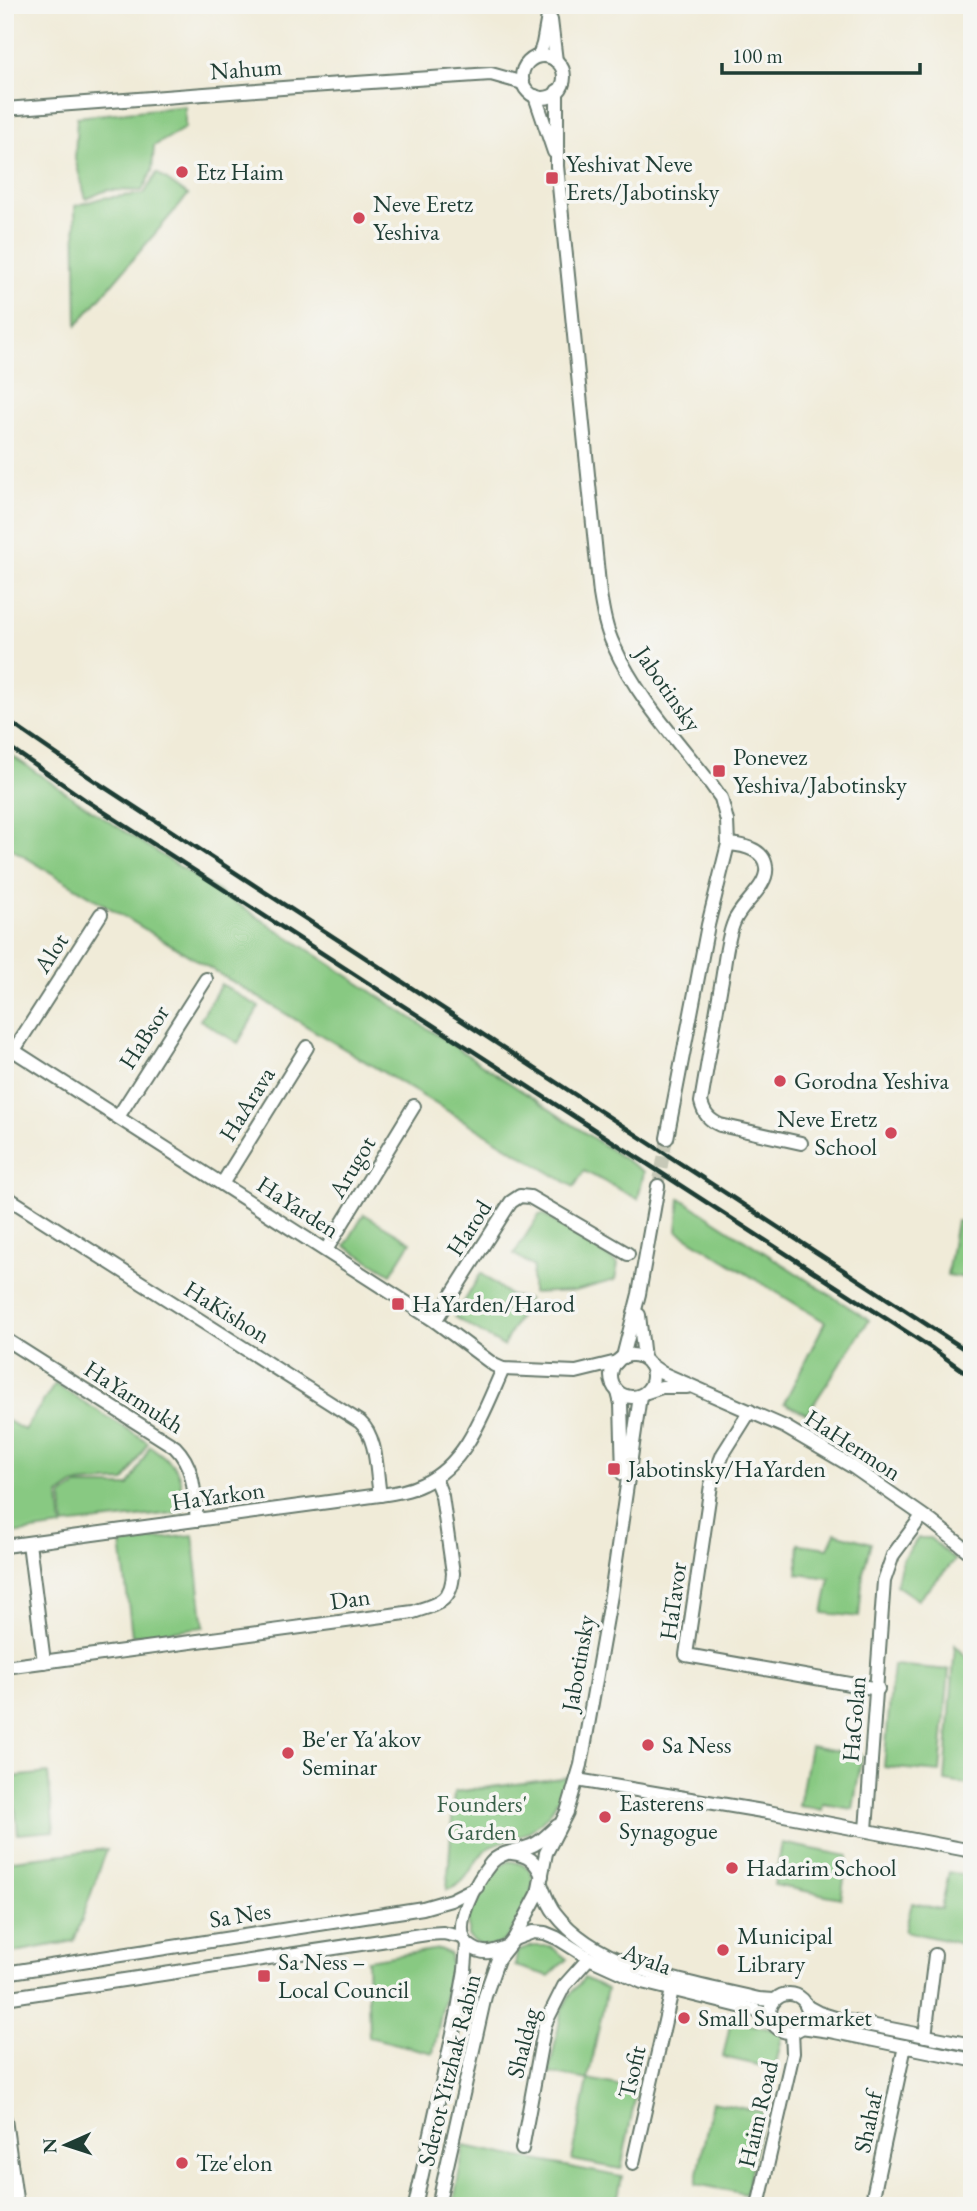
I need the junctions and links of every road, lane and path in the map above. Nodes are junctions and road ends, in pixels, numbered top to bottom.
1 (550, 10) edge
2 (533, 60) junction
3 (556, 61) junction
4 (491, 75) junction
5 (523, 83) junction
6 (557, 91) junction
7 (535, 96) junction
8 (5, 109) edge
9 (557, 166) junction
10 (728, 844) junction
11 (101, 914) dead end
12 (206, 979) dead end
13 (307, 1047) dead end
14 (9, 1048) edge
15 (414, 1106) dead end
16 (118, 1117) junction
17 (667, 1138) tunnel mouth
18 (801, 1143) dead end
19 (222, 1184) junction
20 (658, 1185) tunnel mouth
21 (5, 1196) edge
22 (326, 1250) junction
23 (628, 1254) dead end
24 (639, 1294) junction
25 (435, 1321) junction
26 (5, 1339) edge
27 (620, 1359) junction
28 (646, 1361) junction
29 (503, 1369) junction
30 (576, 1372) junction
31 (615, 1388) junction
32 (702, 1389) junction
33 (644, 1394) junction
34 (750, 1411) junction
35 (435, 1478) junction
36 (380, 1495) junction
37 (922, 1516) junction
38 (197, 1520) junction
39 (623, 1520) junction
40 (29, 1543) junction
41 (5, 1546) edge
42 (972, 1555) edge
43 (44, 1662) junction
44 (5, 1667) edge
45 (878, 1689) junction
46 (577, 1780) junction
47 (567, 1812) junction
48 (866, 1830) junction
49 (972, 1851) edge
50 (510, 1852) junction
51 (542, 1880) junction
52 (477, 1886) junction
53 (464, 1940) junction
54 (511, 1942) junction
55 (935, 1955) dead end
56 (589, 1958) junction
57 (5, 1973) edge
58 (672, 1990) junction
59 (5, 1998) edge
60 (774, 2000) junction
61 (806, 2006) junction
62 (771, 2019) junction
63 (797, 2030) junction
64 (925, 2036) junction
65 (972, 2045) edge
66 (905, 2046) junction
67 (972, 2060) edge
68 (5, 2119) edge
69 (522, 2149) dead end
70 (633, 2163) dead end
71 (18, 2206) edge
72 (415, 2206) edge
73 (438, 2206) edge
74 (758, 2206) edge
75 (872, 2206) edge

1 - 2 street
1 - 3 street
2 - 3 street
2 - 4 street, Nahum
2 - 5 street
3 - 6 street
4 - 5 street, Nahum
4 - 8 street, Nahum
5 - 7 street
6 - 7 street
6 - 9 street, Jabotinsky
7 - 9 street, Jabotinsky
9 - 10 street, Jabotinsky
10 - 17 street, Jabotinsky
10 - 18 street
11 - 14 street, Alot
12 - 16 street, HaBsor
13 - 19 street, HaArava
14 - 16 street, HaYarden
15 - 22 street, Arugot
16 - 19 street, HaYarden
19 - 22 street, HaYarden
20 - 24 street
21 - 36 street, HaKishon
22 - 25 street, HaYarden
23 - 25 street, Harod
24 - 27 street
24 - 28 street
25 - 29 street, HaYarden
26 - 38 street, HaYarmukh
27 - 28 street
27 - 30 street
27 - 31 street
28 - 32 street, HaHermon
28 - 33 street
29 - 30 street
29 - 35 street
30 - 31 street
31 - 33 street
31 - 39 street, Jabotinsky
32 - 33 street, HaHermon
32 - 34 street, HaHermon
33 - 39 street, Jabotinsky
34 - 37 street, HaHermon
34 - 45 street, HaTavor
35 - 36 street, HaYarkon
35 - 43 street, Dan
36 - 38 street, HaYarkon
37 - 42 street, HaHermon
37 - 45 street, HaGolan
38 - 40 street, HaYarkon
39 - 46 street, Jabotinsky
40 - 41 street, HaYarkon
40 - 43 street
43 - 44 street, Dan
45 - 48 street, HaGolan
46 - 47 street, Jabotinsky
46 - 48 street
47 - 50 street, Jabotinsky
47 - 51 street, Jabotinsky
48 - 49 street
50 - 51 street, Ayala
50 - 52 street, Jabotinsky
51 - 54 street, Sderot Yitzhak Rabin
51 - 60 street, Ayala
52 - 53 street, Sderot Yitzhak Rabin
52 - 57 street, Sa Nes
53 - 54 street, Sa Nes
53 - 59 street, Sa Nes
53 - 72 street, Sderot Yitzhak Rabin
54 - 56 street, Ayala
54 - 73 street, Sderot Yitzhak Rabin
55 - 64 street
56 - 58 street, Ayala
56 - 69 street, Shaldag
58 - 62 street, Ayala
58 - 70 street, Tsofit
60 - 61 street
60 - 62 street
61 - 63 street
61 - 64 street
62 - 63 street
63 - 66 street
63 - 74 street, Haim Road
64 - 65 street
66 - 67 street
66 - 75 street, Shahaf
68 - 71 street

